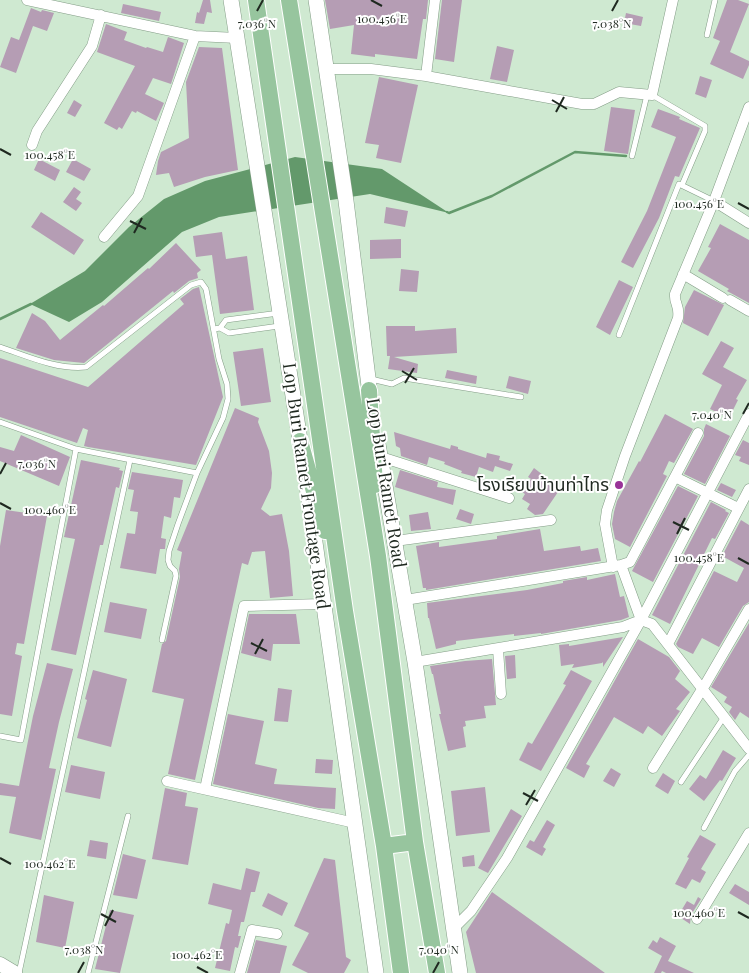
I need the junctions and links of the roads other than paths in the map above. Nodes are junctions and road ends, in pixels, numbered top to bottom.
1 (27, 0) edge
2 (231, 0) edge
3 (256, 0) edge
4 (289, 0) edge
5 (316, 0) edge
6 (435, 0) edge
7 (673, 0) edge
8 (715, 0) edge
9 (64, 3) edge
10 (101, 15) junction
11 (707, 35) dead end
12 (195, 36) junction
13 (237, 38) junction
14 (327, 69) junction
15 (426, 76) junction
16 (650, 94) junction
17 (749, 107) edge
18 (32, 145) dead end
19 (632, 156) dead end
20 (682, 185) junction
21 (714, 201) junction
22 (749, 224) edge
23 (104, 236) dead end
24 (683, 274) junction
25 (749, 312) edge
26 (282, 319) junction
27 (217, 328) junction
28 (618, 335) dead end
29 (0, 347) edge
30 (368, 384) junction
31 (521, 397) dead end
32 (749, 414) edge
33 (0, 422) edge
34 (698, 433) dead end
35 (300, 441) junction
36 (76, 449) junction
37 (380, 457) junction
38 (130, 460) junction
39 (197, 473) junction
40 (675, 477) junction
41 (749, 489) edge
42 (708, 494) junction
43 (508, 498) dead end
44 (738, 508) junction
45 (551, 520) dead end
46 (395, 541) junction
47 (378, 556) junction
48 (617, 566) junction
49 (405, 600) junction
50 (323, 604) junction
51 (749, 608) edge
52 (345, 611) junction
53 (641, 620) junction
54 (162, 640) dead end
55 (668, 644) junction
56 (498, 648) junction
57 (415, 662) junction
58 (702, 689) junction
59 (501, 694) dead end
60 (724, 717) junction
61 (0, 736) edge
62 (748, 748) edge
63 (653, 768) dead end
64 (168, 781) dead end
65 (681, 782) dead end
66 (205, 790) junction
67 (128, 816) dead end
68 (355, 823) junction
69 (704, 828) dead end
70 (749, 833) edge
71 (415, 842) junction
72 (384, 846) junction
73 (697, 919) dead end
74 (454, 928) junction
75 (277, 934) dead end
76 (8, 970) edge
77 (88, 973) edge
78 (240, 973) edge
79 (376, 973) edge
80 (401, 973) edge
81 (437, 973) edge
82 (460, 973) edge

1 - 9 street
2 - 13 main road, Lop Buri Ramet Frontage Road
3 - 52 main road
4 - 47 main road, Lop Buri Ramet Road
5 - 14 main road
6 - 15 street
7 - 16 street
8 - 11 lane
9 - 10 street
10 - 12 street
10 - 18 street
12 - 13 street
12 - 23 street
13 - 26 main road, Lop Buri Ramet Frontage Road
14 - 15 street
14 - 30 main road
15 - 16 street
16 - 19 lane
16 - 20 lane
17 - 21 street
20 - 21 lane
20 - 28 lane
21 - 22 street
21 - 24 street
24 - 25 street
24 - 48 street
26 - 27 lane
26 - 27 lane
26 - 35 main road, Lop Buri Ramet Frontage Road
27 - 29 lane
27 - 39 lane
30 - 31 lane
30 - 37 main road
30 - 47 main road
32 - 42 street
33 - 36 lane
34 - 40 street
35 - 50 main road, Lop Buri Ramet Frontage Road
35 - 52 main road
36 - 38 lane
36 - 61 lane
37 - 43 street
37 - 46 main road
38 - 39 lane
38 - 76 lane
39 - 54 lane
40 - 42 street
40 - 48 street
41 - 44 street
42 - 44 street
42 - 53 street
44 - 55 street
45 - 46 street
46 - 49 main road
47 - 71 main road, Lop Buri Ramet Road
48 - 49 street
48 - 53 street
49 - 57 main road
50 - 66 street
50 - 68 main road, Lop Buri Ramet Frontage Road
51 - 58 street
52 - 72 main road
53 - 55 street
53 - 56 street
53 - 74 street
55 - 58 street
56 - 57 street
56 - 59 street
57 - 74 main road
58 - 60 street
58 - 63 street
60 - 62 street
60 - 65 lane
62 - 69 lane
64 - 66 street
66 - 68 street
67 - 77 lane
68 - 79 main road, Lop Buri Ramet Frontage Road
70 - 73 street
71 - 72 main road
71 - 81 main road, Lop Buri Ramet Road
72 - 80 main road
74 - 82 main road
75 - 78 street

